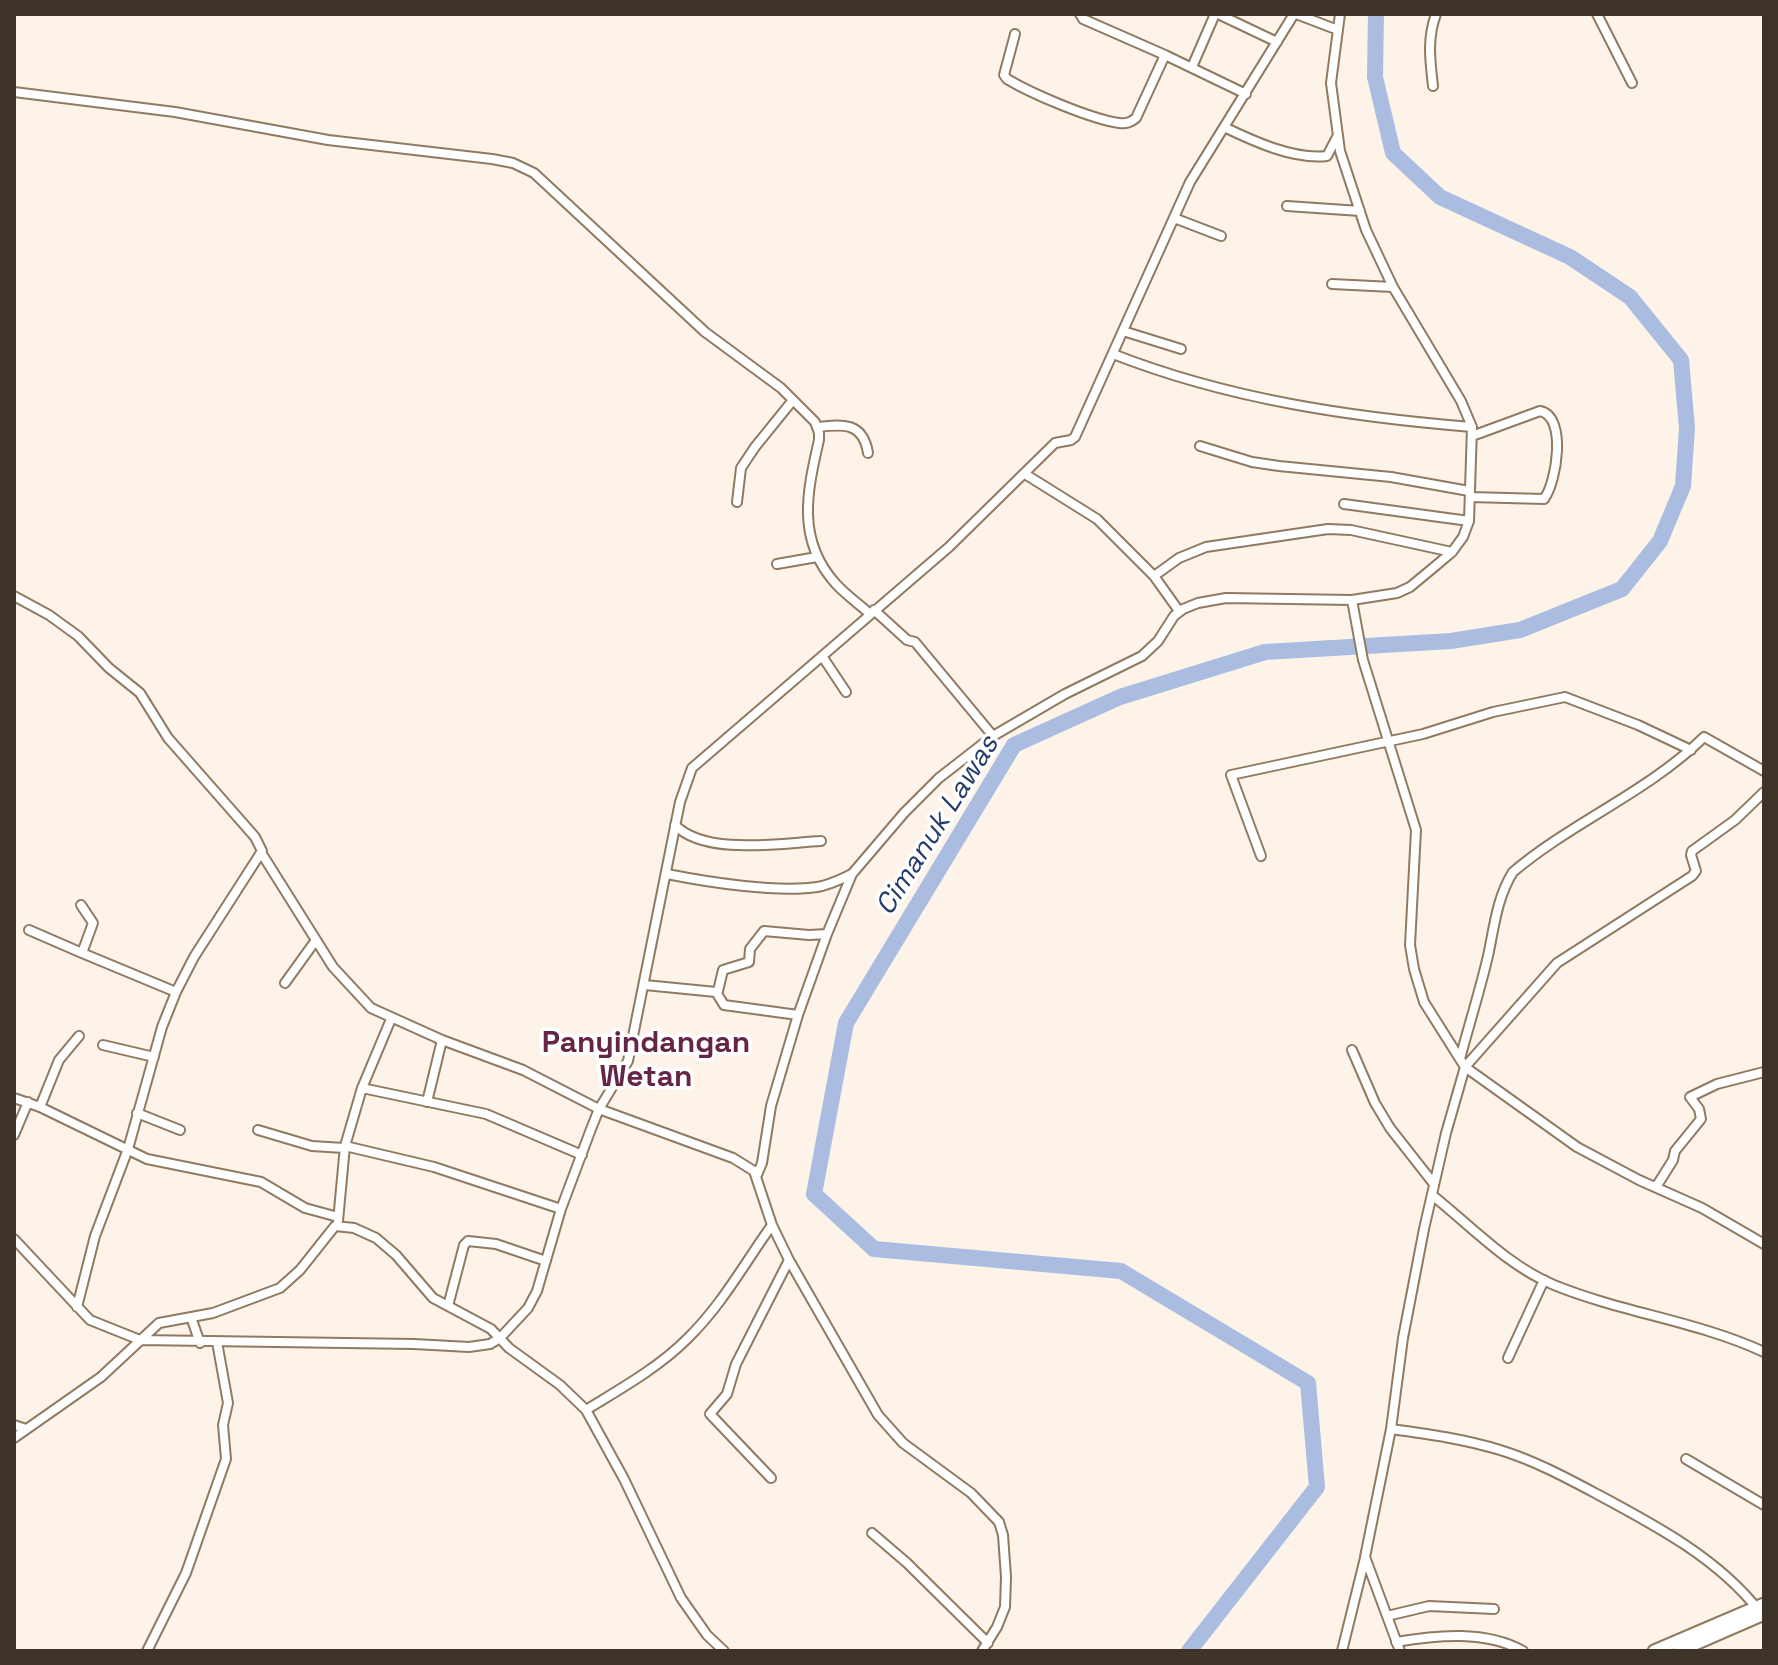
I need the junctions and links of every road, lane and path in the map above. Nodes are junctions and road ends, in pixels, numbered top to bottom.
1 (1080, 14) edge
2 (1216, 14) edge
3 (1295, 14) edge
4 (1340, 14) edge
5 (1436, 14) edge
6 (1597, 14) edge
7 (1338, 30) junction
8 (1015, 34) dead end
9 (1273, 40) junction
10 (1165, 55) junction
11 (1192, 67) junction
12 (1632, 83) dead end
13 (1433, 86) dead end
14 (1241, 91) junction
15 (14, 92) edge
16 (1224, 127) junction
17 (1337, 137) junction
18 (1287, 206) dead end
19 (1360, 211) junction
20 (1174, 218) junction
21 (1221, 236) dead end
22 (1332, 284) dead end
23 (1393, 287) junction
24 (1123, 331) junction
25 (1181, 349) dead end
26 (1113, 354) junction
27 (793, 400) junction
28 (818, 427) junction
29 (1472, 432) junction
30 (1200, 446) dead end
31 (868, 453) dead end
32 (1025, 474) junction
33 (1470, 494) junction
34 (737, 502) dead end
35 (1344, 504) dead end
36 (1469, 521) junction
37 (1452, 552) junction
38 (817, 557) junction
39 (777, 564) dead end
40 (1154, 576) junction
41 (14, 596) edge
42 (1352, 600) junction
43 (1179, 611) junction
44 (872, 612) junction
45 (822, 656) junction
46 (846, 692) dead end
47 (993, 736) junction
48 (1388, 741) junction
49 (1691, 750) junction
50 (1764, 771) edge
51 (1764, 792) edge
52 (675, 825) junction
53 (821, 841) dead end
54 (262, 854) junction
55 (1261, 856) dead end
56 (667, 874) junction
57 (852, 874) junction
58 (81, 905) dead end
59 (29, 930) dead end
60 (827, 934) junction
61 (316, 940) junction
62 (82, 953) junction
63 (285, 983) dead end
64 (645, 985) junction
65 (176, 992) junction
66 (716, 992) junction
67 (798, 1015) junction
68 (391, 1019) junction
69 (79, 1036) dead end
70 (442, 1040) junction
71 (103, 1045) dead end
72 (1352, 1050) dead end
73 (154, 1057) junction
74 (1460, 1059) junction
75 (1465, 1067) junction
76 (1764, 1072) edge
77 (362, 1088) junction
78 (14, 1098) edge
79 (28, 1102) junction
80 (427, 1102) junction
81 (40, 1107) junction
82 (599, 1109) junction
83 (137, 1113) junction
84 (180, 1130) dead end
85 (258, 1130) dead end
86 (14, 1135) edge
87 (345, 1147) junction
88 (128, 1149) junction
89 (582, 1155) junction
90 (757, 1175) junction
91 (1434, 1184) junction
92 (1656, 1187) junction
93 (1432, 1195) junction
94 (561, 1209) junction
95 (338, 1221) junction
96 (772, 1225) junction
97 (14, 1239) edge
98 (1764, 1244) edge
99 (789, 1260) junction
100 (546, 1261) junction
101 (1544, 1280) junction
102 (448, 1306) junction
103 (77, 1307) junction
104 (191, 1317) junction
105 (217, 1342) junction
106 (200, 1343) junction
107 (505, 1343) junction
108 (137, 1344) junction
109 (1764, 1352) edge
110 (1508, 1358) dead end
111 (586, 1410) junction
112 (14, 1425) edge
113 (26, 1429) junction
114 (1391, 1429) junction
115 (14, 1438) edge
116 (1686, 1459) dead end
117 (771, 1478) dead end
118 (1764, 1505) edge
119 (872, 1533) dead end
120 (1365, 1557) junction
121 (1758, 1608) edge
122 (1494, 1609) dead end
123 (1387, 1616) junction
124 (1398, 1646) edge
125 (985, 1647) edge
126 (1678, 1648) edge
127 (147, 1651) edge
128 (724, 1651) edge
129 (1342, 1651) edge
130 (1523, 1651) edge
131 (1654, 1651) edge

1 - 10 street
2 - 9 street
2 - 11 street
3 - 7 street
3 - 9 street
4 - 7 street
5 - 13 street
6 - 12 street
7 - 17 street
8 - 10 street
9 - 14 street
10 - 11 street
11 - 14 street
14 - 16 street
15 - 27 street
16 - 17 street
16 - 20 street
17 - 19 street
18 - 19 street
19 - 23 street
20 - 21 street
20 - 24 street
22 - 23 street
23 - 29 street
24 - 25 street
24 - 26 street
26 - 29 street
26 - 32 street
27 - 28 street
27 - 34 street
28 - 31 street
28 - 38 street
29 - 33 street
29 - 33 street
30 - 33 street
32 - 40 street
32 - 44 street
33 - 36 street
35 - 36 street
36 - 37 street
37 - 40 street
37 - 42 street
38 - 39 street
38 - 44 street
40 - 43 street
41 - 54 street
42 - 43 street
42 - 48 street
43 - 47 street
44 - 45 street
44 - 47 street
45 - 46 street
45 - 52 street
47 - 57 street
48 - 49 street
48 - 55 street
48 - 74 street
49 - 50 street
49 - 74 street
51 - 75 street
52 - 53 street
52 - 56 street
54 - 61 street
54 - 65 street
56 - 57 street
56 - 64 street
57 - 60 street
58 - 62 street
59 - 62 street
60 - 66 street
60 - 67 street
61 - 63 street
61 - 68 street
62 - 65 street
64 - 66 street
64 - 82 street
65 - 73 street
66 - 67 street
67 - 90 street
68 - 70 street
68 - 77 street
69 - 81 street
70 - 80 street
70 - 82 street
71 - 73 street
72 - 91 street
73 - 83 street
74 - 75 street
75 - 91 street
75 - 92 street
76 - 92 street
77 - 80 street
77 - 87 street
78 - 79 street
79 - 81 street
79 - 86 street
80 - 89 street
81 - 88 street
82 - 89 street
82 - 90 street
83 - 84 street
83 - 88 street
85 - 87 street
87 - 94 street
87 - 95 street
88 - 95 street
88 - 103 street
89 - 94 street
90 - 96 street
91 - 93 street
92 - 98 street
93 - 101 street
93 - 114 street
94 - 100 street
95 - 102 street
95 - 104 street
96 - 99 street
96 - 111 street
97 - 103 street
99 - 117 street
99 - 125 street
100 - 102 street
100 - 107 street
101 - 109 street
101 - 110 street
102 - 107 street
103 - 108 street
104 - 106 street
104 - 108 street
105 - 106 street
105 - 107 street
105 - 127 street
106 - 108 street
107 - 111 street
108 - 113 street
111 - 128 street
112 - 113 street
113 - 115 street
114 - 120 street
114 - 121 street
116 - 118 street
119 - 125 street
120 - 123 street
120 - 129 street
121 - 126 main road
122 - 123 street
123 - 124 street
124 - 130 street
126 - 131 main road

